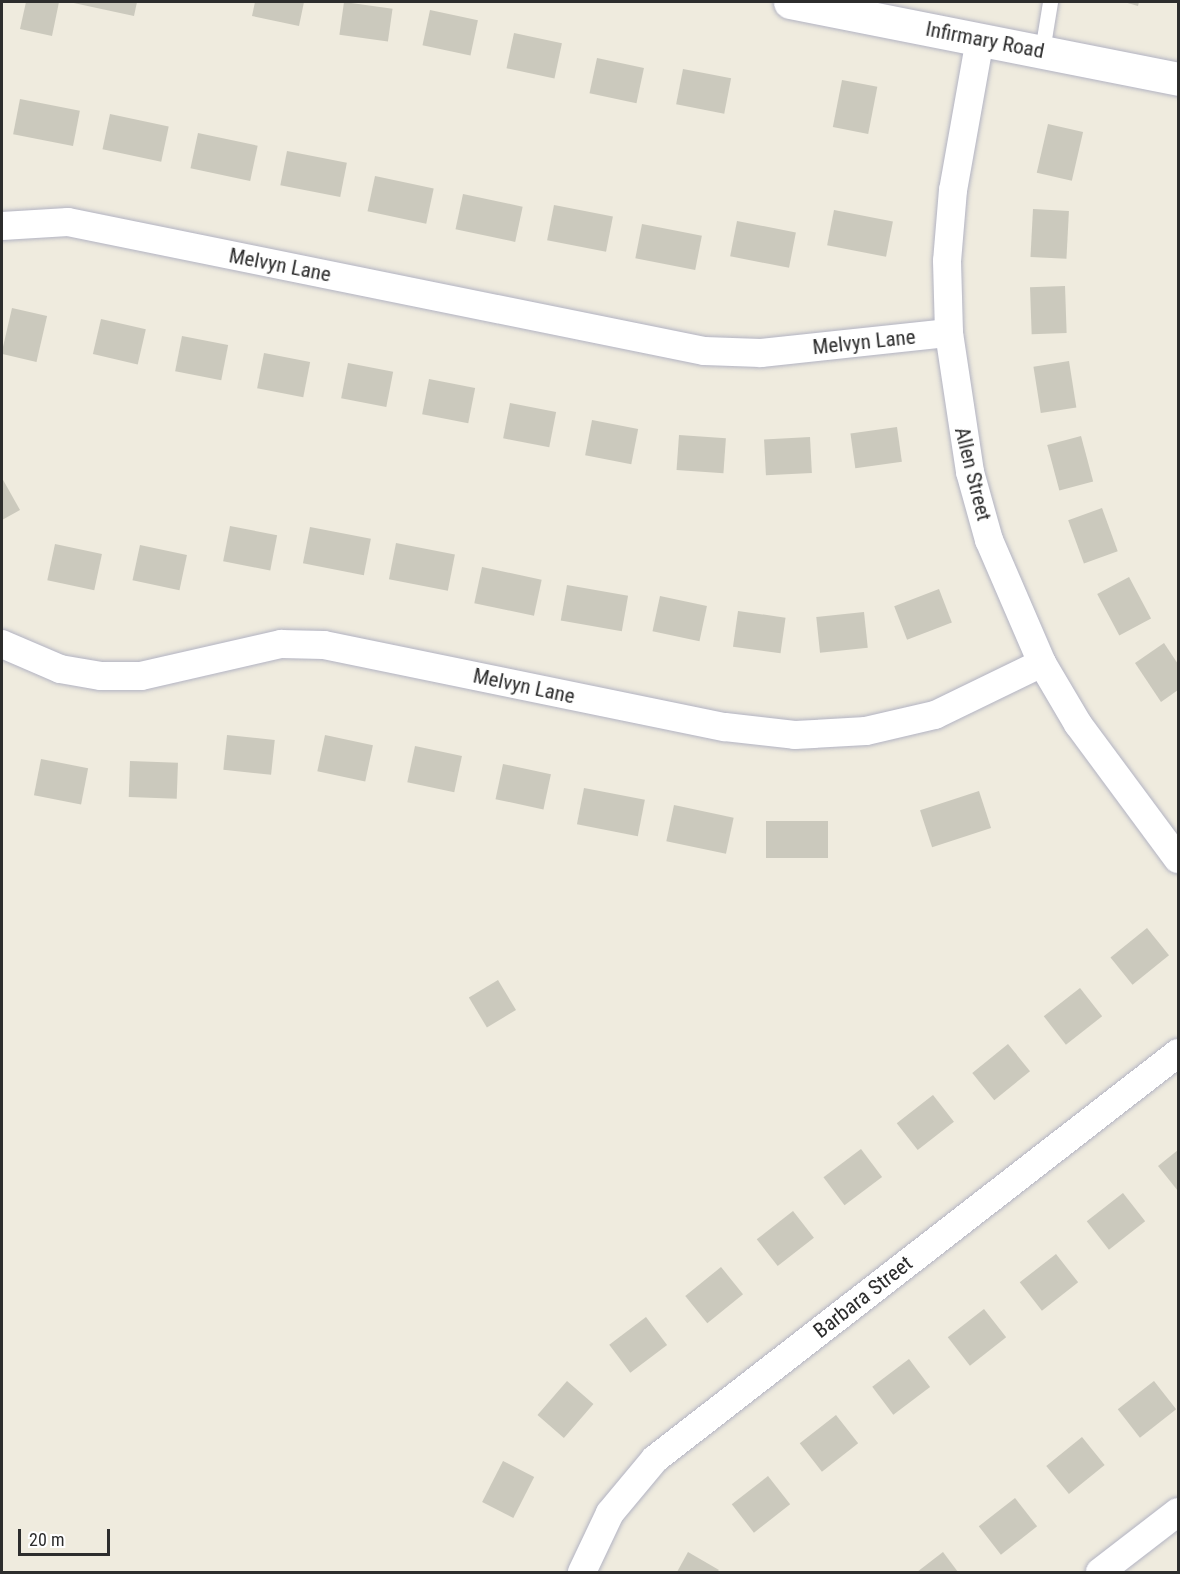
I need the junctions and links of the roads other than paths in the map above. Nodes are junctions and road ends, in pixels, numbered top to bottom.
1 (790, 2) edge
2 (1050, 2) edge
3 (981, 39) junction
4 (1042, 51) junction
5 (1179, 79) edge
6 (2, 226) edge
7 (949, 333) junction
8 (2, 644) edge
9 (1042, 663) junction
10 (1179, 859) edge
11 (1179, 1053) edge
12 (1179, 1512) edge
13 (582, 1572) edge
14 (1100, 1572) edge

1 - 3 street, Infirmary Road
2 - 4 lane
3 - 4 street, Infirmary Road
3 - 7 street, Allen Street
4 - 5 street, Infirmary Road
6 - 7 street, Melvyn Lane
7 - 9 street, Allen Street
8 - 9 street, Melvyn Lane
9 - 10 street, Allen Street
11 - 13 street, Barbara Street
12 - 14 street

